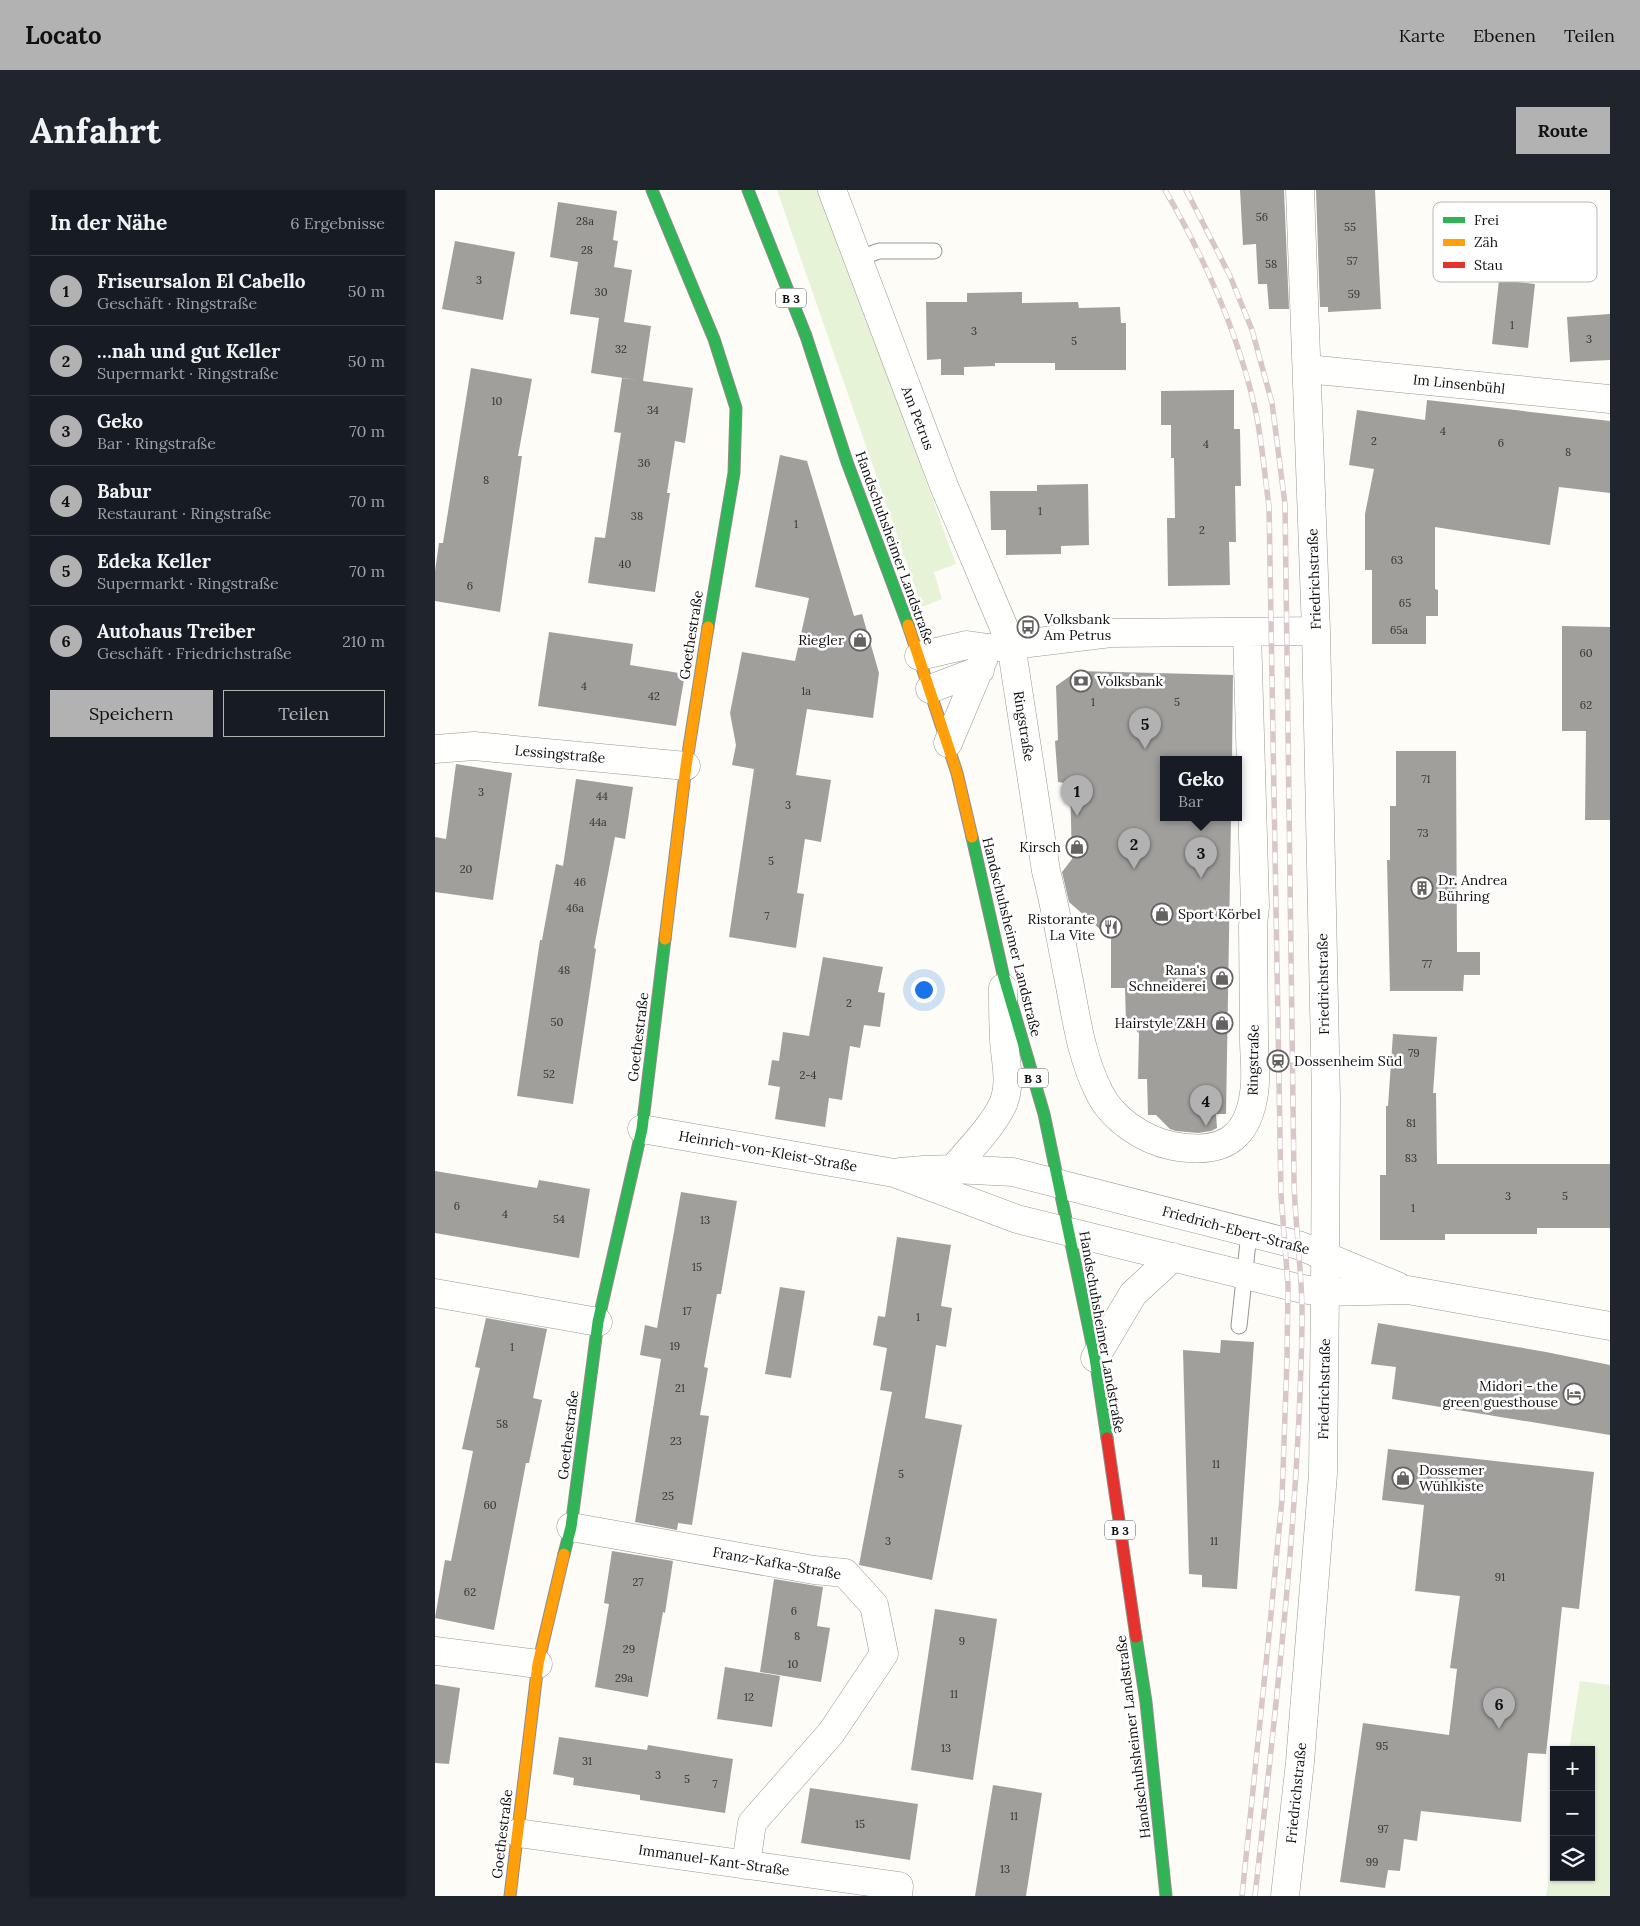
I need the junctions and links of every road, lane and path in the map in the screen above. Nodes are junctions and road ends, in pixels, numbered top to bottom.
1 (652, 190) edge
2 (748, 190) edge
3 (832, 190) edge
4 (1300, 190) edge
5 (934, 251) dead end
6 (857, 259) junction
7 (1307, 369) junction
8 (1610, 399) edge
9 (1316, 631) junction
10 (1247, 632) junction
11 (993, 654) junction
12 (919, 656) junction
13 (930, 688) junction
14 (948, 743) junction
15 (435, 749) edge
16 (685, 766) junction
17 (1003, 974) junction
18 (642, 1129) junction
19 (953, 1169) junction
20 (894, 1173) junction
21 (1059, 1183) junction
22 (1069, 1232) junction
23 (1249, 1233) junction
24 (1173, 1256) junction
25 (1325, 1256) junction
26 (1244, 1274) junction
27 (1408, 1290) junction
28 (1325, 1292) junction
29 (435, 1293) edge
30 (598, 1322) junction
31 (1239, 1326) dead end
32 (1610, 1326) edge
33 (1095, 1358) junction
34 (571, 1527) junction
35 (435, 1651) edge
36 (538, 1664) junction
37 (518, 1833) junction
38 (746, 1865) junction
39 (510, 1896) edge
40 (898, 1896) edge
41 (1166, 1896) edge
42 (1285, 1896) edge

1 - 16 main road, Goethestraße
2 - 12 main road, Handschuhsheimer Landstraße / B 3
3 - 6 street, Am Petrus
4 - 7 street, Friedrichstraße
5 - 6 lane
6 - 11 street, Am Petrus
7 - 8 street, Im Linsenbühl
7 - 9 street, Friedrichstraße
9 - 10 street
9 - 25 street, Friedrichstraße
10 - 11 street
10 - 11 street, Ringstraße
11 - 12 street
11 - 13 street
11 - 14 street
12 - 13 main road, Handschuhsheimer Landstraße / B 3
13 - 14 main road, Handschuhsheimer Landstraße / B 3
14 - 17 main road, Handschuhsheimer Landstraße / B 3
15 - 16 street, Lessingstraße
16 - 18 main road, Goethestraße
17 - 19 street
17 - 21 main road, Handschuhsheimer Landstraße / B 3
18 - 20 street, Heinrich-von-Kleist-Straße
18 - 30 main road, Goethestraße
19 - 20 street, Heinrich-von-Kleist-Straße
19 - 21 street, Heinrich-von-Kleist-Straße
20 - 22 street, Heinrich-von-Kleist-Straße
21 - 22 main road, Handschuhsheimer Landstraße / B 3
21 - 23 street, Friedrich-Ebert-Straße
22 - 24 street, Friedrich-Ebert-Straße
22 - 33 main road, Handschuhsheimer Landstraße / B 3
23 - 25 street, Friedrich-Ebert-Straße
23 - 26 lane
24 - 26 street, Friedrich-Ebert-Straße
24 - 33 street
25 - 27 street, Friedrich-Ebert-Straße
25 - 28 street, Friedrichstraße
26 - 28 street, Friedrich-Ebert-Straße
26 - 31 lane
27 - 28 street, Friedrich-Ebert-Straße
27 - 32 street, Friedrich-Ebert-Straße
28 - 42 street, Friedrichstraße
29 - 30 street
30 - 34 main road, Goethestraße
33 - 41 main road, Handschuhsheimer Landstraße / B 3
34 - 36 main road, Goethestraße
34 - 38 street, Franz-Kafka-Straße
35 - 36 street
36 - 37 main road, Goethestraße
37 - 38 street, Immanuel-Kant-Straße
37 - 39 main road, Goethestraße
38 - 40 street, Immanuel-Kant-Straße

